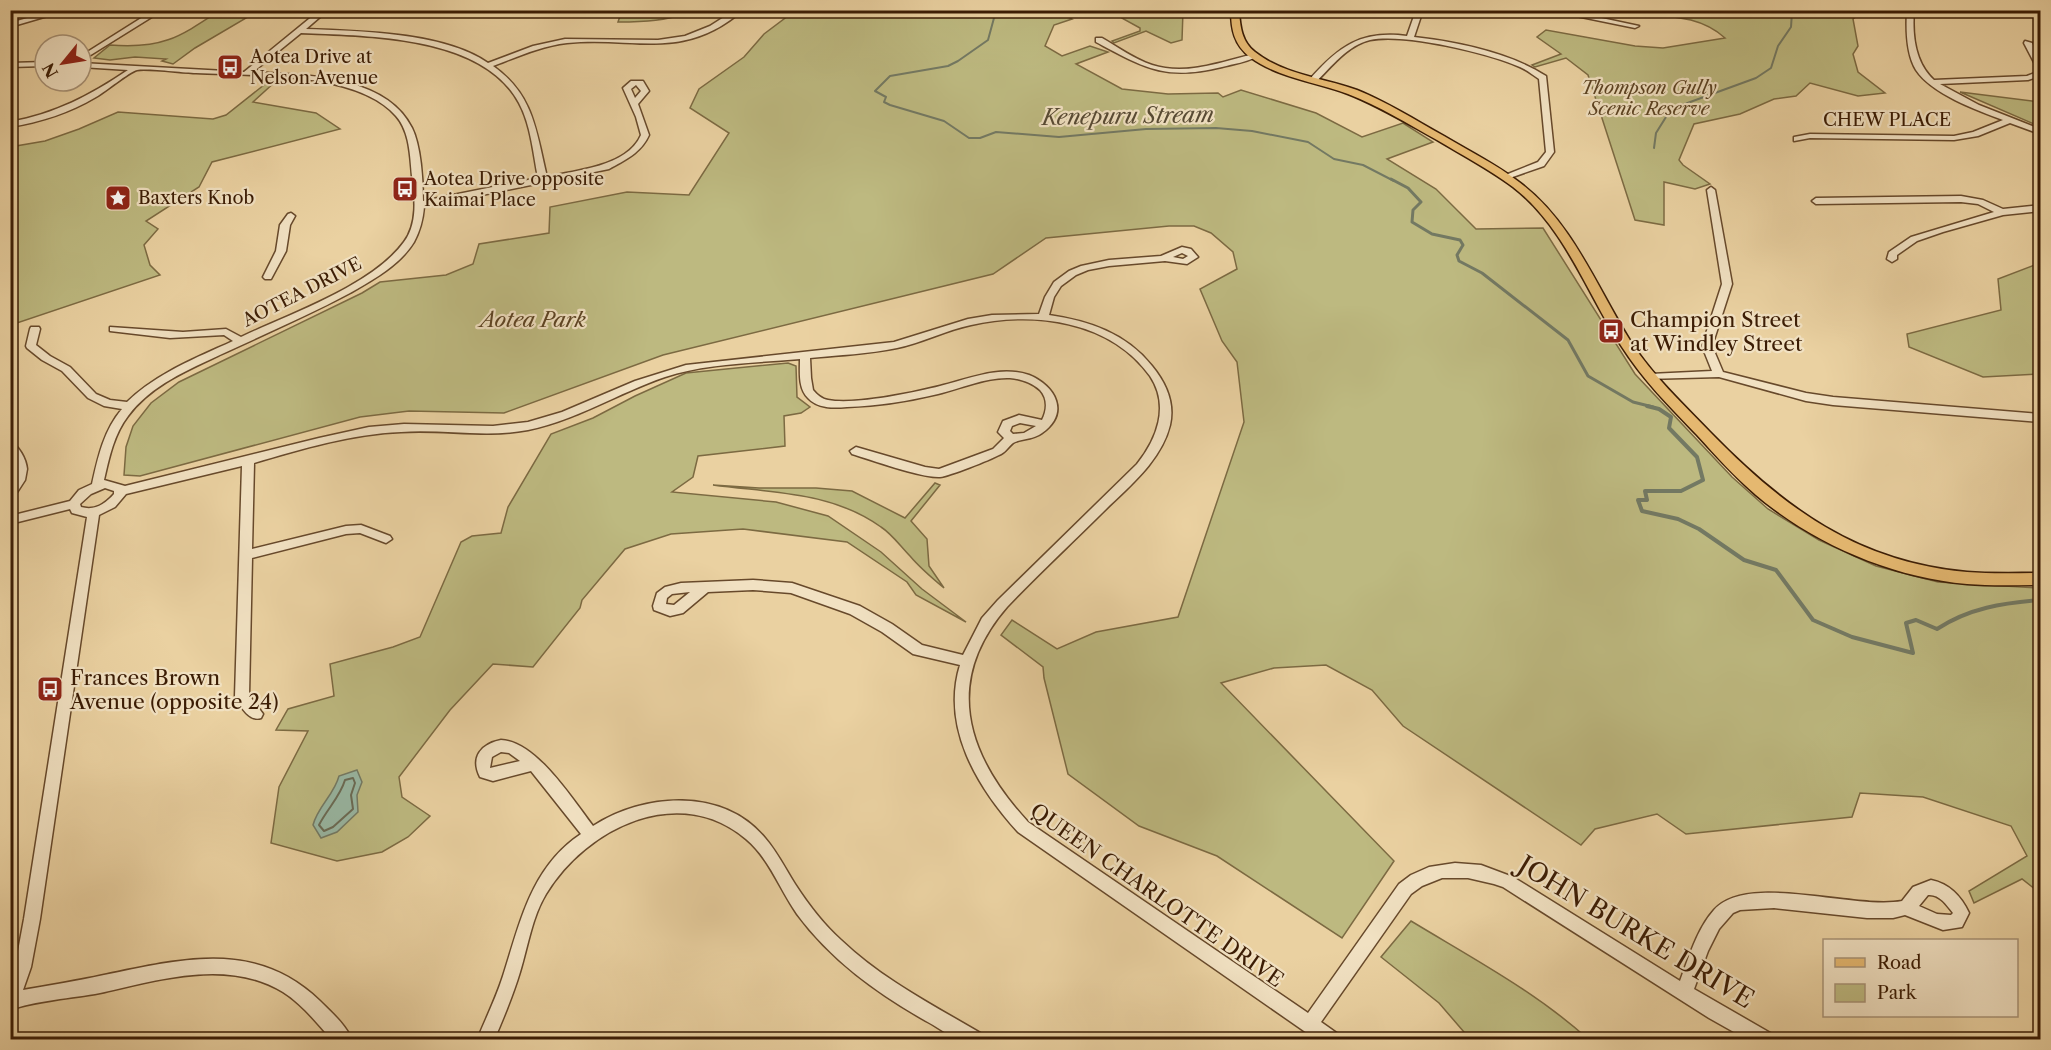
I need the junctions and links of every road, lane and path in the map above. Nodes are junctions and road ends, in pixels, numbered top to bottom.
1 (65, 10) edge
2 (160, 10) edge
3 (325, 10) edge
4 (740, 10) edge
5 (1235, 10) edge
6 (1550, 10) edge
7 (1911, 10) edge
8 (1420, 11) edge
9 (10, 24) edge
10 (1635, 26) dead end
11 (299, 31) junction
12 (1410, 38) junction
13 (1099, 40) dead end
14 (2028, 43) dead end
15 (93, 52) edge
16 (1254, 56) junction
17 (33, 64) edge
18 (10, 65) edge
19 (93, 66) edge
20 (487, 66) junction
21 (2040, 66) edge
22 (135, 68) junction
23 (2040, 73) edge
24 (246, 74) junction
25 (1313, 80) junction
26 (1932, 82) junction
27 (634, 104) dead end
28 (2011, 120) junction
29 (10, 125) edge
30 (2040, 132) edge
31 (1797, 138) dead end
32 (1507, 177) junction
33 (543, 180) junction
34 (1711, 189) dead end
35 (1816, 201) dead end
36 (419, 205) junction
37 (2040, 208) edge
38 (2002, 212) junction
39 (291, 216) dead end
40 (1164, 258) dead end
41 (1892, 259) dead end
42 (268, 277) dead end
43 (1043, 317) junction
44 (35, 329) dead end
45 (114, 329) dead end
46 (240, 341) junction
47 (805, 354) junction
48 (1719, 374) junction
49 (1650, 378) junction
50 (129, 406) junction
51 (2040, 418) edge
52 (1045, 424) junction
53 (1011, 438) junction
54 (10, 445) edge
55 (856, 451) dead end
56 (248, 460) junction
57 (97, 486) junction
58 (121, 491) junction
59 (10, 494) edge
60 (74, 504) junction
61 (94, 512) junction
62 (10, 520) edge
63 (386, 539) dead end
64 (246, 555) junction
65 (2040, 579) edge
66 (705, 587) dead end
67 (968, 661) junction
68 (256, 714) dead end
69 (534, 764) dead end
70 (591, 835) junction
71 (1906, 908) dead end
72 (1684, 993) junction
73 (11, 1001) edge
74 (1310, 1024) junction
75 (344, 1040) edge
76 (485, 1040) edge
77 (976, 1040) edge
78 (1332, 1040) edge
79 (1766, 1040) edge

1 - 9 street
2 - 15 street
3 - 11 street
4 - 20 street
5 - 16 main road
6 - 10 street
7 - 26 street
8 - 12 street
11 - 20 street
11 - 24 street
12 - 25 street
12 - 32 street
13 - 16 street
14 - 21 street
16 - 25 main road
17 - 18 street
19 - 22 street, AOTEA DRIVE
20 - 33 street
22 - 24 street, AOTEA DRIVE
22 - 29 street
23 - 26 street
24 - 36 street, AOTEA DRIVE
25 - 32 main road
26 - 28 street
27 - 33 street
28 - 30 street
28 - 31 street, CHEW PLACE
32 - 49 main road
33 - 36 street
34 - 48 street
35 - 38 street
36 - 46 street, AOTEA DRIVE
37 - 38 street
38 - 41 street
39 - 42 street
40 - 43 street
43 - 47 street, QUEEN CHARLOTTE DRIVE
43 - 67 street, QUEEN CHARLOTTE DRIVE
44 - 50 street
45 - 46 street
46 - 50 street, AOTEA DRIVE
47 - 52 street
47 - 56 street, QUEEN CHARLOTTE DRIVE
48 - 49 street
48 - 51 street
49 - 65 main road
50 - 57 street, AOTEA DRIVE
52 - 53 street
52 - 53 street
53 - 55 street
54 - 59 street
56 - 58 street, QUEEN CHARLOTTE DRIVE
56 - 64 street
57 - 58 street
57 - 60 street
58 - 61 street
60 - 61 street
60 - 62 street
61 - 73 street
63 - 64 street
64 - 68 street
66 - 67 street
67 - 74 street, QUEEN CHARLOTTE DRIVE
69 - 70 street
70 - 76 street
70 - 77 street
71 - 72 street
72 - 74 street, JOHN BURKE DRIVE
72 - 79 street, JOHN BURKE DRIVE
73 - 75 street
74 - 78 street, QUEEN CHARLOTTE DRIVE

